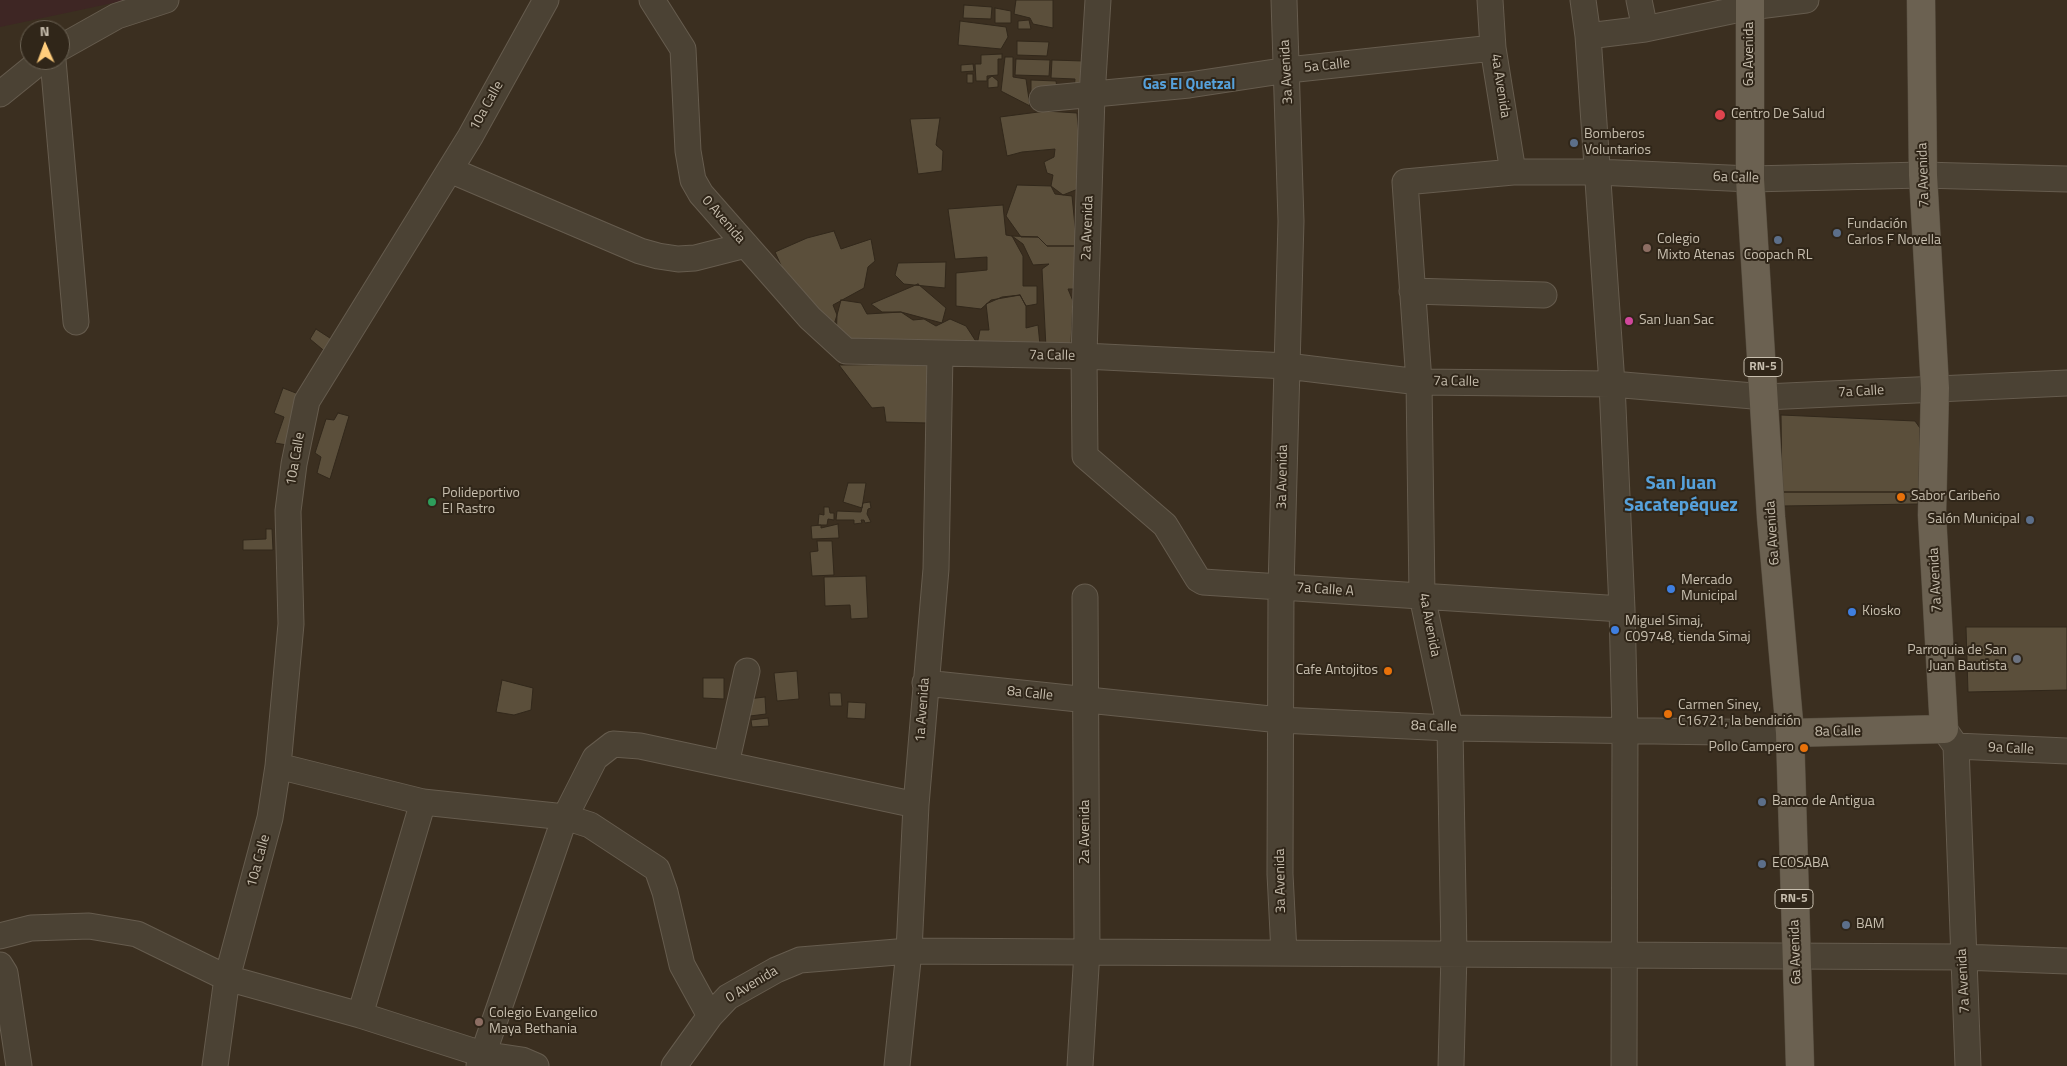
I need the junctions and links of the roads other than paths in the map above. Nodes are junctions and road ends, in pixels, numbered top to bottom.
1 (166, 0) edge
2 (546, 0) edge
3 (652, 0) edge
4 (1098, 0) edge
5 (1284, 0) edge
6 (1490, 0) edge
7 (1583, 0) edge
8 (1639, 0) edge
9 (1806, 0) edge
10 (1921, 0) edge
11 (1750, 3) edge
12 (1645, 29) junction
13 (1588, 36) junction
14 (70, 42) edge
15 (1494, 48) junction
16 (30, 70) edge
17 (54, 70) edge
18 (1288, 70) junction
19 (0, 94) edge
20 (1092, 96) junction
21 (1042, 99) dead end
22 (450, 170) junction
23 (1513, 172) junction
24 (1597, 172) junction
25 (1923, 175) junction
26 (1750, 179) junction
27 (2067, 180) edge
28 (1405, 182) joint
29 (746, 245) junction
30 (1412, 292) junction
31 (1544, 295) dead end
32 (76, 322) dead end
33 (846, 351) joint
34 (940, 354) junction
35 (1084, 356) junction
36 (1286, 366) junction
37 (1419, 382) junction
38 (2067, 383) edge
39 (1612, 384) junction
40 (1935, 388) junction
41 (1765, 397) junction
42 (1085, 456) joint
43 (1280, 587) junction
44 (1422, 596) junction
45 (1085, 597) dead end
46 (1622, 609) junction
47 (747, 671) dead end
48 (925, 683) junction
49 (1085, 700) junction
50 (1280, 720) junction
51 (1450, 728) junction
52 (1625, 730) junction
53 (1790, 733) junction
54 (1950, 738) junction
55 (2067, 751) edge
56 (726, 764) junction
57 (278, 766) junction
58 (422, 802) junction
59 (916, 805) junction
60 (565, 817) junction
61 (0, 936) edge
62 (909, 951) junction
63 (1086, 951) junction
64 (1284, 953) junction
65 (1454, 954) junction
66 (1625, 955) junction
67 (1962, 957) junction
68 (1795, 958) junction
69 (2067, 961) edge
70 (0, 965) edge
71 (227, 978) junction
72 (360, 1015) junction
73 (710, 1016) junction
74 (12, 1059) edge
75 (481, 1060) edge
76 (215, 1066) edge
77 (536, 1066) edge
78 (674, 1066) edge
79 (897, 1066) edge
80 (1080, 1066) edge
81 (1451, 1066) edge
82 (1624, 1066) edge
83 (1800, 1066) edge
84 (1968, 1066) edge

1 - 14 street
2 - 22 street, 10a Calle
3 - 29 street, 0 Avenida
4 - 20 street, 2a Avenida
5 - 18 street, 3a Avenida
6 - 15 street, 4a Avenida
7 - 13 street
8 - 12 street
9 - 11 street
10 - 25 main road, 7a Avenida
11 - 12 street
11 - 26 main road, 6a Avenida / RN-5
12 - 13 street
13 - 24 street
15 - 18 street, 5a Calle
15 - 23 street, 4a Avenida
16 - 19 street
17 - 32 street
18 - 20 street, 5a Calle
18 - 36 street, 3a Avenida
20 - 21 street, 5a Calle
20 - 35 street, 2a Avenida
22 - 29 street
22 - 57 street, 10a Calle
23 - 24 street, 6a Calle
23 - 28 street, 6a Calle
24 - 26 street, 6a Calle
24 - 39 street
25 - 26 street, 6a Calle
25 - 27 street, 6a Calle
25 - 40 main road, 7a Avenida
26 - 41 main road, 6a Avenida / RN-5
28 - 30 street, 4a Avenida
29 - 33 street, 0 Avenida
30 - 31 street
30 - 37 street, 4a Avenida
33 - 34 street, 7a Calle
34 - 35 street, 7a Calle
34 - 48 street, 1a Avenida
35 - 36 street, 7a Calle
35 - 42 street, 2a Avenida
36 - 37 street, 7a Calle
36 - 43 street, 3a Avenida
37 - 39 street, 7a Calle
37 - 44 street, 4a Avenida
38 - 40 street, 7a Calle
39 - 41 street, 7a Calle
39 - 46 street
40 - 41 street, 7a Calle
40 - 54 main road, 7a Avenida
41 - 53 main road, 6a Avenida / RN-5
42 - 43 street, 7a Calle A
43 - 44 street, 7a Calle A
43 - 50 street, 3a Avenida
44 - 46 street, 7a Calle A
44 - 51 street, 4a Avenida
45 - 49 street, 2a Avenida
46 - 52 street
47 - 56 street
48 - 49 street, 8a Calle
48 - 59 street, 1a Avenida
49 - 50 street, 8a Calle
49 - 63 street, 2a Avenida
50 - 51 street, 8a Calle
50 - 64 street, 3a Avenida
51 - 52 street, 8a Calle
51 - 65 street, 4a Avenida
52 - 53 street, 8a Calle
52 - 66 street
53 - 54 main road, 8a Calle
53 - 68 main road, 6a Avenida / RN-5
54 - 55 street, 9a Calle
54 - 67 street, 7a Avenida
56 - 59 street
56 - 60 street
57 - 58 street
57 - 71 street, 10a Calle
58 - 60 street
58 - 72 street
59 - 62 street, 1a Avenida
60 - 73 street
60 - 75 street
61 - 71 street
62 - 63 street, 0 Avenida
62 - 73 street, 0 Avenida
62 - 79 street, 1a Avenida
63 - 64 street, 0 Avenida
63 - 80 street, 2a Avenida
64 - 65 street, 0 Avenida
65 - 66 street, 0 Avenida
65 - 81 street, 4a Avenida
66 - 68 street, 0 Avenida
66 - 82 street
67 - 68 street, 0 Avenida
67 - 69 street, 0 Avenida
67 - 84 street, 7a Avenida
68 - 83 main road, 6a Avenida / RN-5
70 - 74 street
71 - 72 street
71 - 76 street, 10a Calle
72 - 75 street
73 - 78 street, 0 Avenida
75 - 77 street

